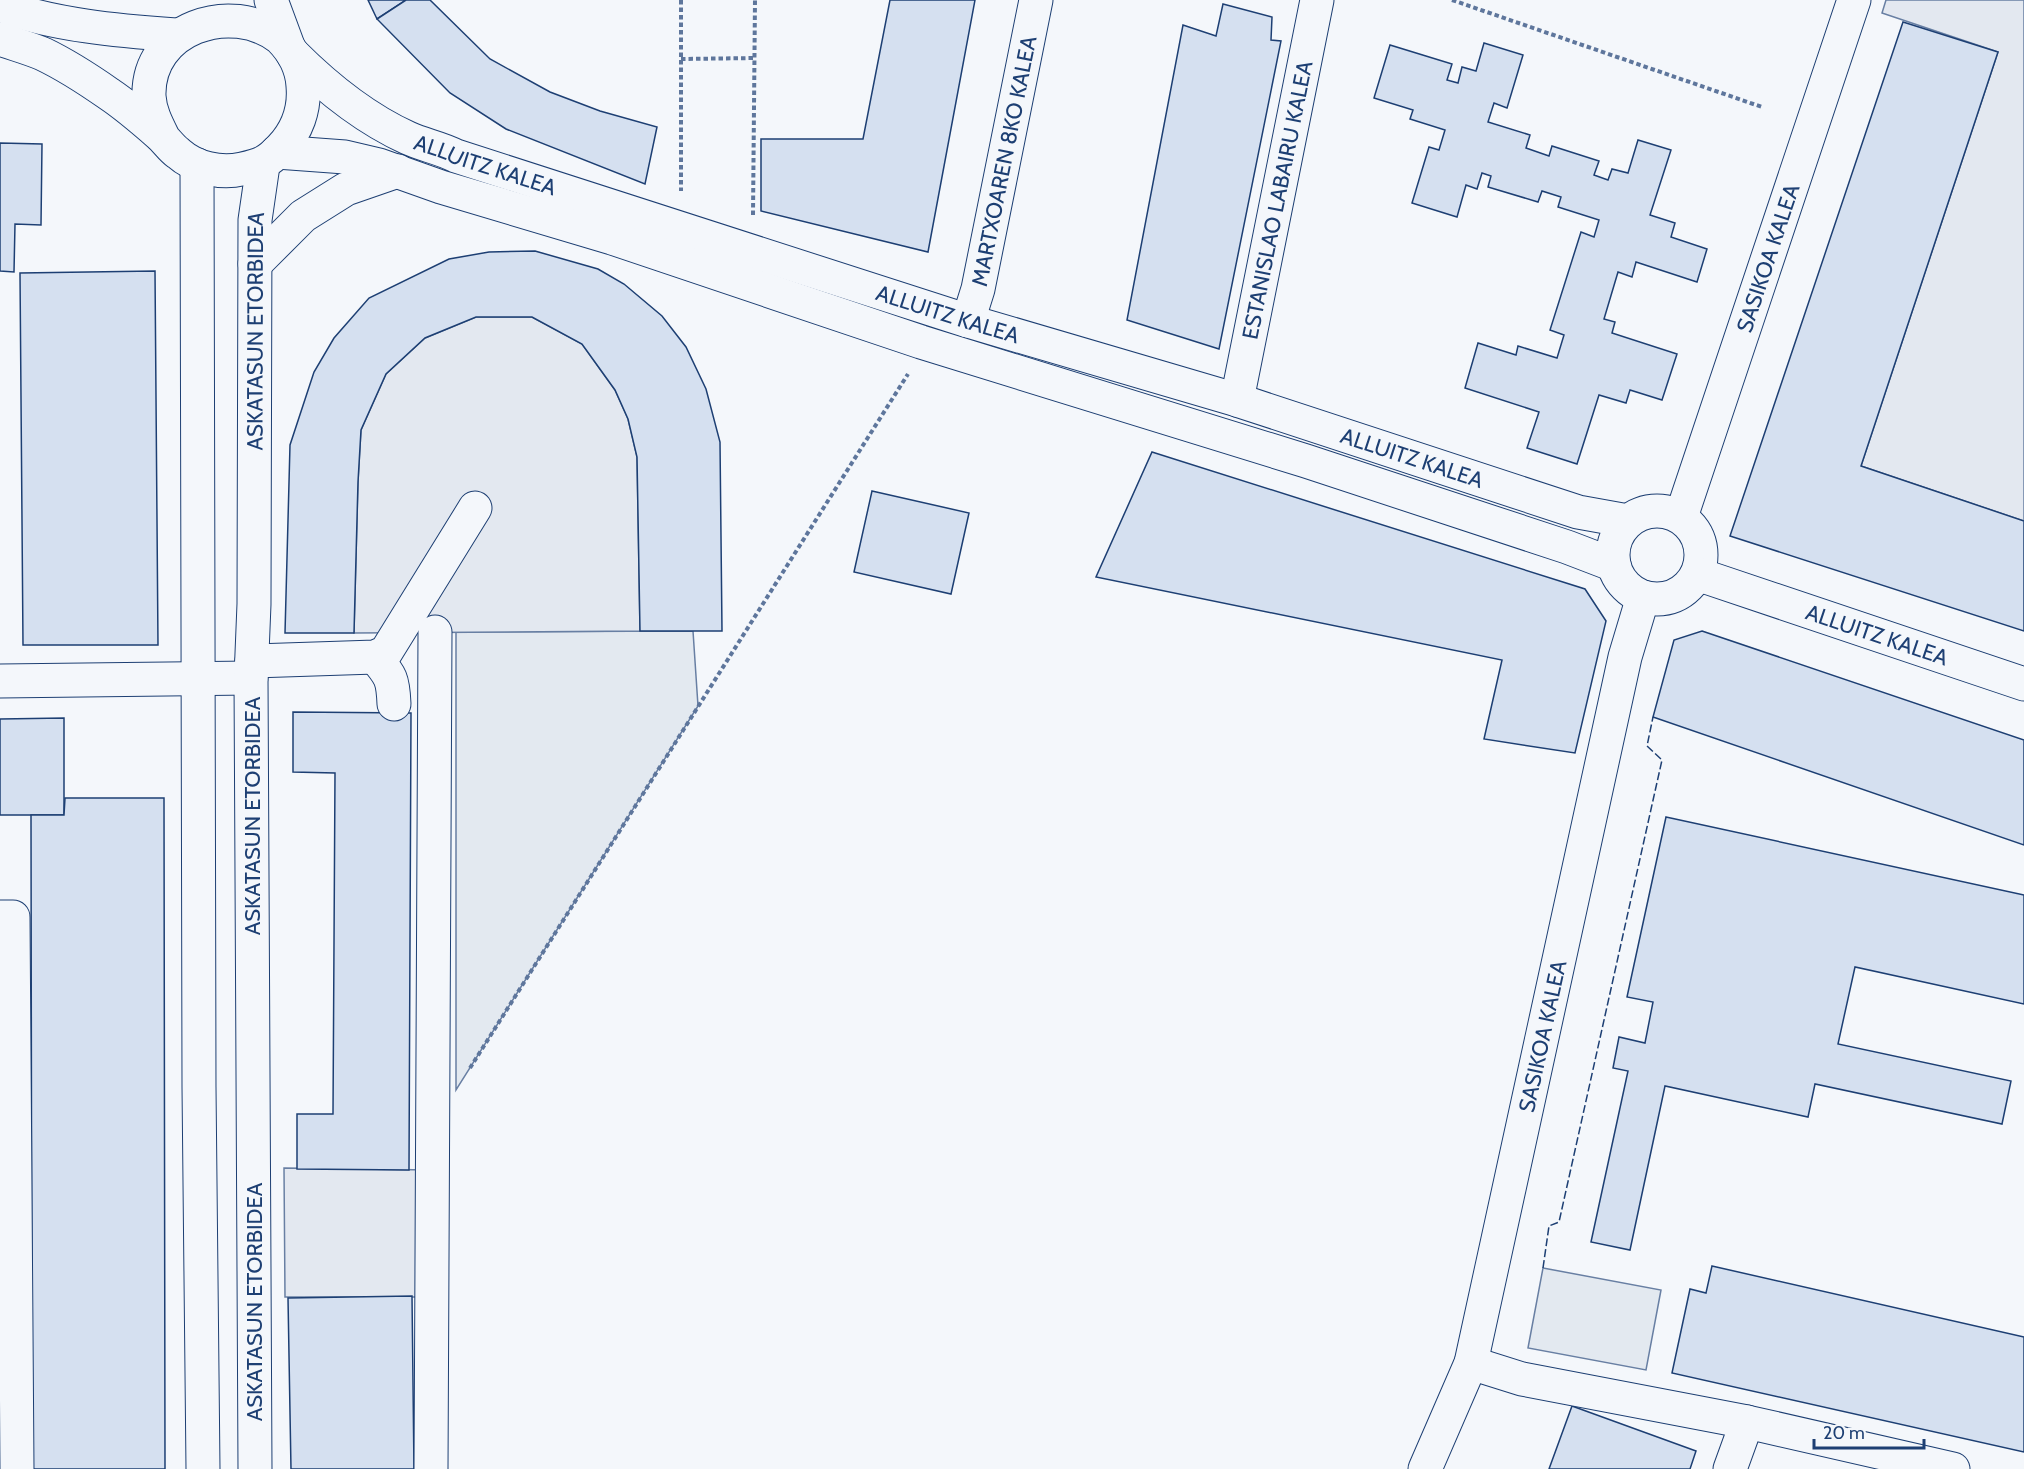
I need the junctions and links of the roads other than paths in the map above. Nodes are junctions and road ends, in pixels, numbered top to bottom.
1 (92, 0) edge
2 (271, 0) edge
3 (1036, 0) edge
4 (1317, 0) edge
5 (1854, 0) edge
6 (12, 10) edge
7 (183, 22) edge
8 (0, 39) edge
9 (291, 50) junction
10 (164, 139) junction
11 (270, 158) junction
12 (196, 165) junction
13 (398, 171) junction
14 (255, 264) junction
15 (968, 321) junction
16 (1238, 400) junction
17 (475, 508) dead end
18 (1681, 517) junction
19 (1628, 521) junction
20 (1614, 565) junction
21 (1697, 574) junction
22 (1643, 597) junction
23 (435, 632) dead end
24 (375, 657) junction
25 (252, 669) junction
26 (199, 678) junction
27 (0, 681) edge
28 (2024, 684) edge
29 (394, 704) dead end
30 (0, 917) edge
31 (1471, 1363) junction
32 (1747, 1422) junction
33 (11, 1457) edge
34 (203, 1469) edge
35 (255, 1469) edge
36 (431, 1469) edge
37 (1425, 1469) edge
38 (1730, 1469) edge
39 (1952, 1469) edge

1 - 6 street
2 - 9 street
3 - 15 street, MARTXOAREN 8KO KALEA
4 - 16 street, ESTANISLAO LABAIRU KALEA
5 - 18 street, SASIKOA KALEA
6 - 7 street
7 - 9 street
7 - 10 street
8 - 10 street
9 - 11 street
9 - 15 street, ALLUITZ KALEA
10 - 12 street
11 - 12 street
11 - 13 street, ALLUITZ KALEA
11 - 14 street, ASKATASUN ETORBIDEA
12 - 26 street
13 - 14 street
13 - 20 street, ALLUITZ KALEA
14 - 25 street, ASKATASUN ETORBIDEA
15 - 16 street, ALLUITZ KALEA
16 - 19 street, ALLUITZ KALEA
17 - 24 street
18 - 19 street
18 - 21 street
19 - 20 street
20 - 22 street
21 - 22 street
21 - 28 street, ALLUITZ KALEA
22 - 31 street, SASIKOA KALEA
23 - 36 street
24 - 25 street
24 - 29 street
25 - 26 street
25 - 35 street, ASKATASUN ETORBIDEA
26 - 27 street
26 - 34 street
30 - 33 street
31 - 32 street
31 - 37 street, SASIKOA KALEA
32 - 38 street
32 - 39 street

